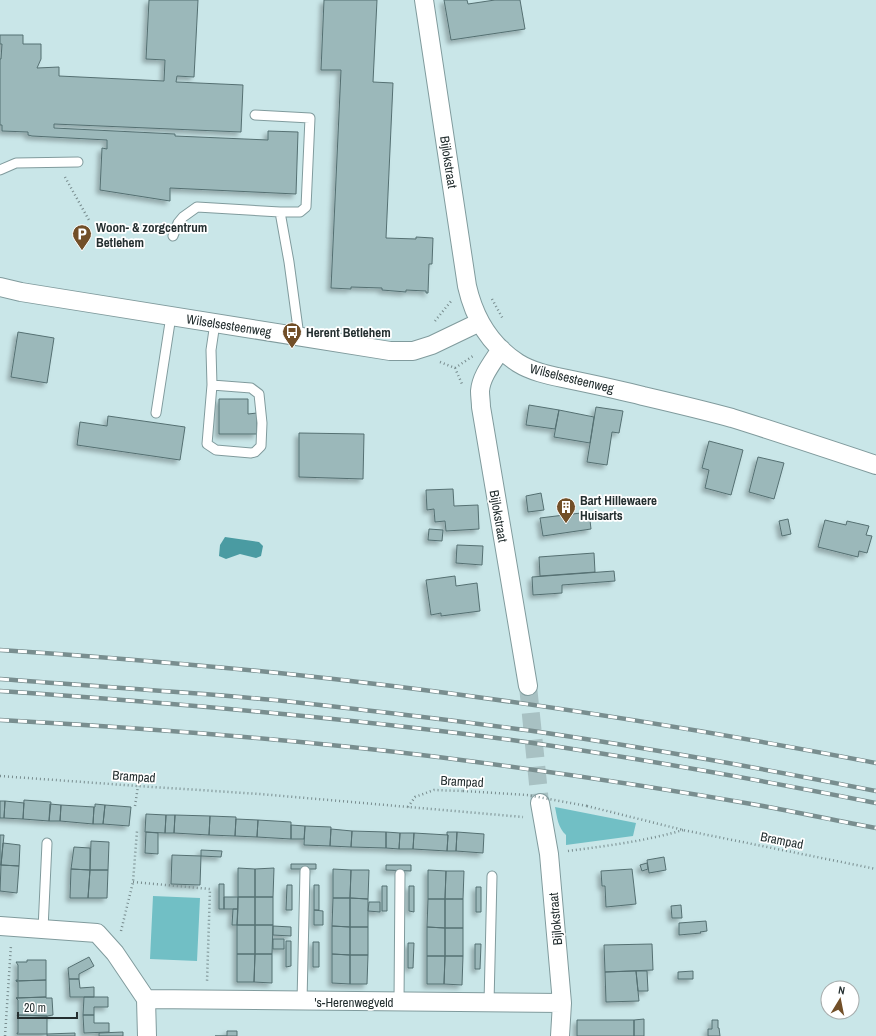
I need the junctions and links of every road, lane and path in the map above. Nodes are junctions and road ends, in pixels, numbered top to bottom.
1 (424, 0) edge
2 (255, 115) dead end
3 (57, 162) junction
4 (78, 162) dead end
5 (0, 170) edge
6 (280, 212) junction
7 (90, 222) dead end
8 (173, 236) dead end
9 (0, 287) edge
10 (489, 293) dead end
11 (171, 316) junction
12 (480, 322) junction
13 (504, 322) dead end
14 (215, 323) junction
15 (299, 336) junction
16 (501, 349) junction
17 (476, 354) dead end
18 (455, 368) dead end
19 (212, 385) junction
20 (156, 413) dead end
21 (876, 465) edge
22 (528, 686) tunnel mouth
23 (0, 776) edge
24 (138, 786) junction
25 (540, 803) tunnel mouth
26 (135, 806) dead end
27 (408, 807) junction
28 (529, 818) dead end
29 (683, 830) junction
30 (137, 831) dead end
31 (48, 843) dead end
32 (549, 854) junction
33 (876, 869) edge
34 (305, 871) dead end
35 (400, 874) dead end
36 (492, 876) dead end
37 (133, 882) junction
38 (6, 926) edge
39 (43, 929) junction
40 (115, 952) junction
41 (146, 999) junction
42 (207, 1001) junction
43 (302, 1001) junction
44 (399, 1002) junction
45 (489, 1003) junction
46 (562, 1004) junction
47 (5, 1036) edge
48 (147, 1036) edge
49 (560, 1036) edge

1 - 12 street, Bijlokstraat
2 - 6 lane
3 - 4 lane
3 - 5 lane
3 - 7 path
6 - 8 lane
6 - 15 lane
9 - 11 street, Wilselsesteenweg
10 - 13 path
11 - 14 street, Wilselsesteenweg
11 - 20 lane
12 - 15 street, Wilselsesteenweg
12 - 16 street, Wilselsesteenweg
14 - 15 street, Wilselsesteenweg
14 - 19 lane
16 - 21 street, Wilselsesteenweg
16 - 22 street, Bijlokstraat
17 - 18 path
19 - 19 lane
23 - 24 path, Brampad
24 - 26 path
24 - 27 path, Brampad
25 - 32 street, Bijlokstraat
27 - 28 path
27 - 29 path, Brampad, bridge
29 - 32 path
29 - 33 path, Brampad
30 - 37 path
31 - 39 lane
32 - 46 street, Bijlokstraat
34 - 43 lane
35 - 44 lane
36 - 45 lane
37 - 40 path
37 - 42 path
38 - 39 street
38 - 47 path
39 - 40 street
40 - 41 street
41 - 42 street, 's-Herenwegveld
41 - 48 street
42 - 43 street, 's-Herenwegveld
43 - 44 street, 's-Herenwegveld
44 - 45 street, 's-Herenwegveld
45 - 46 street, 's-Herenwegveld
46 - 49 street, Bijlokstraat

